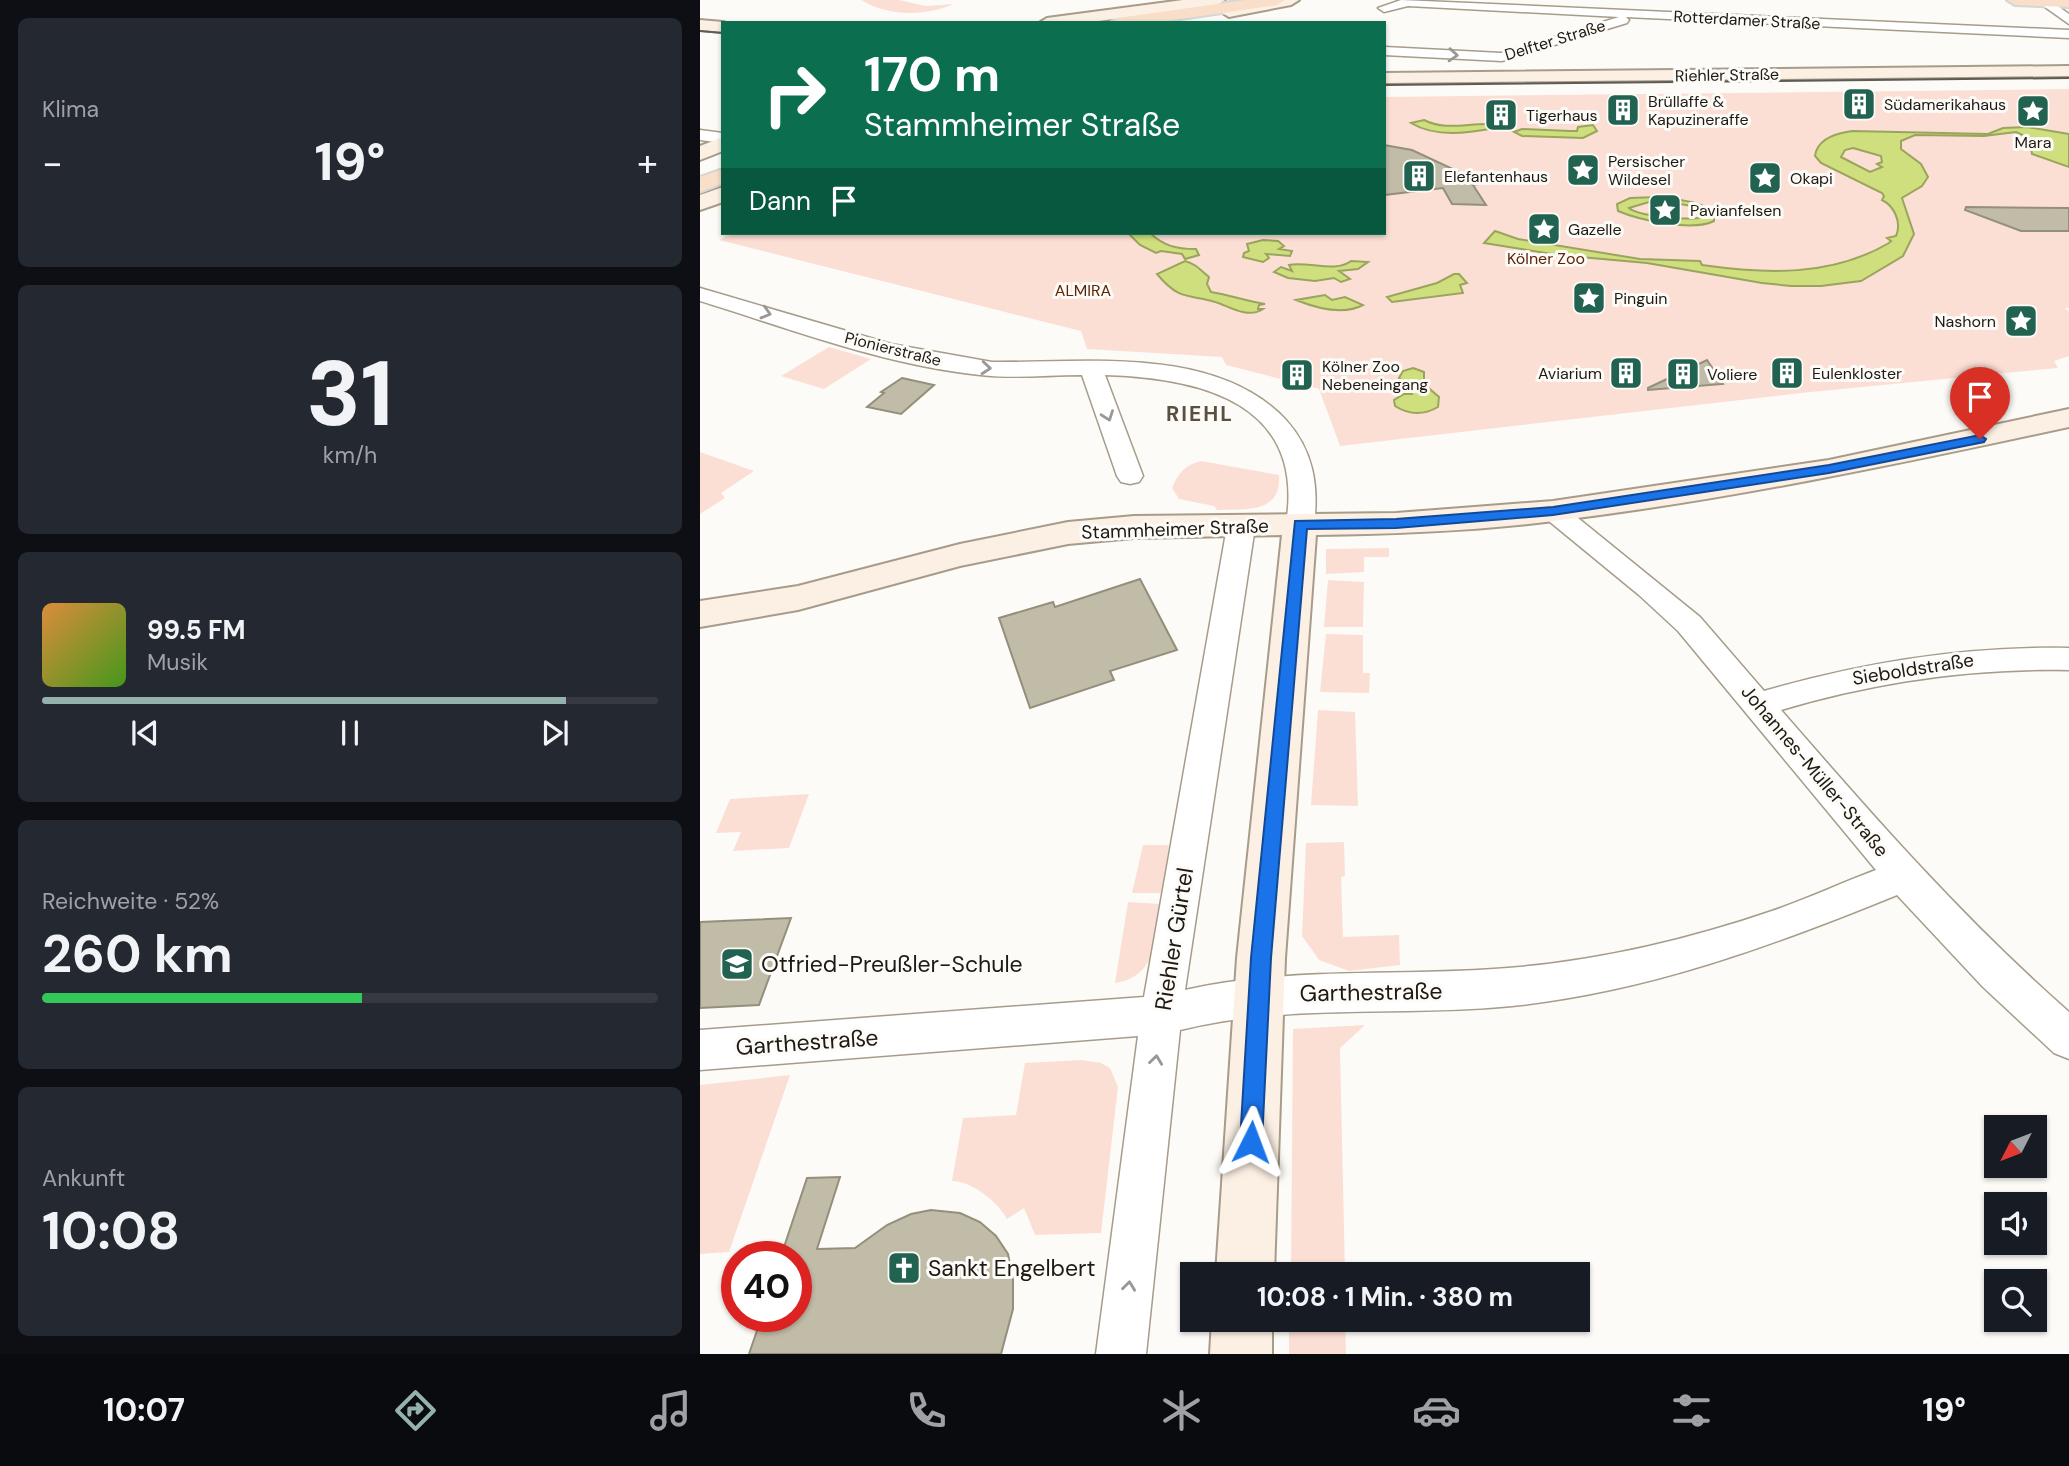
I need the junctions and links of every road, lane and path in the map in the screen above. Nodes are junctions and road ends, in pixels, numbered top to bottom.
1 (1217, 0) edge
2 (1238, 0) edge
3 (1277, 0) edge
4 (1291, 0) edge
5 (2015, 0) edge
6 (2042, 1) edge
7 (2069, 2) edge
8 (1383, 10) edge
9 (1640, 14) junction
10 (2069, 20) edge
11 (1061, 21) edge
12 (1099, 21) edge
13 (1132, 21) edge
14 (1165, 21) edge
15 (700, 24) edge
16 (721, 27) edge
17 (2069, 34) edge
18 (700, 36) edge
19 (721, 38) edge
20 (1386, 51) edge
21 (2069, 71) edge
22 (1386, 78) edge
23 (2069, 83) edge
24 (1386, 90) edge
25 (700, 135) edge
26 (721, 140) edge
27 (721, 141) edge
28 (700, 154) edge
29 (721, 176) edge
30 (700, 185) edge
31 (721, 187) edge
32 (721, 195) edge
33 (700, 197) edge
34 (700, 203) edge
35 (700, 294) edge
36 (1091, 368) junction
37 (2069, 418) edge
38 (1128, 470) dead end
39 (1553, 511) junction
40 (1300, 524) junction
41 (1241, 527) junction
42 (700, 614) edge
43 (2069, 659) edge
44 (1760, 704) junction
45 (1903, 876) junction
46 (1258, 995) junction
47 (1161, 1015) junction
48 (2069, 1039) edge
49 (700, 1049) edge
50 (1246, 1262) edge
51 (1242, 1332) edge
52 (1121, 1354) edge
53 (1241, 1354) edge

1 - 11 main road
2 - 12 main road
3 - 13 main road
4 - 14 main road
5 - 6 main road
6 - 7 main road
6 - 10 street
8 - 9 street, Rotterdamer Straße
9 - 17 street, Rotterdamer Straße
20 -> 9 street, Delfter Straße
15 - 16 main road
18 - 19 main road
21 - 22 main road, Riehler Straße
23 - 24 main road, Riehler Straße
25 - 26 street
27 - 28 main road
29 - 30 main road
31 - 33 main road
32 - 34 main road
35 -> 36 street, Pionierstraße
36 -> 38 street
36 - 40 street
37 - 39 main road, Stammheimer Straße
39 - 40 main road, Stammheimer Straße
39 - 44 street, Johannes-Müller-Straße
40 - 41 main road, Stammheimer Straße
40 - 46 main road
41 - 42 main road, Stammheimer Straße
41 - 47 street, Riehler Gürtel
43 - 44 street, Sieboldstraße
44 - 45 street, Johannes-Müller-Straße
45 - 46 street, Garthestraße
45 - 48 street, Johannes-Müller-Straße
46 - 47 street, Garthestraße
46 - 50 main road
47 - 49 street, Garthestraße
52 -> 47 street, Riehler Gürtel
51 - 53 main road

